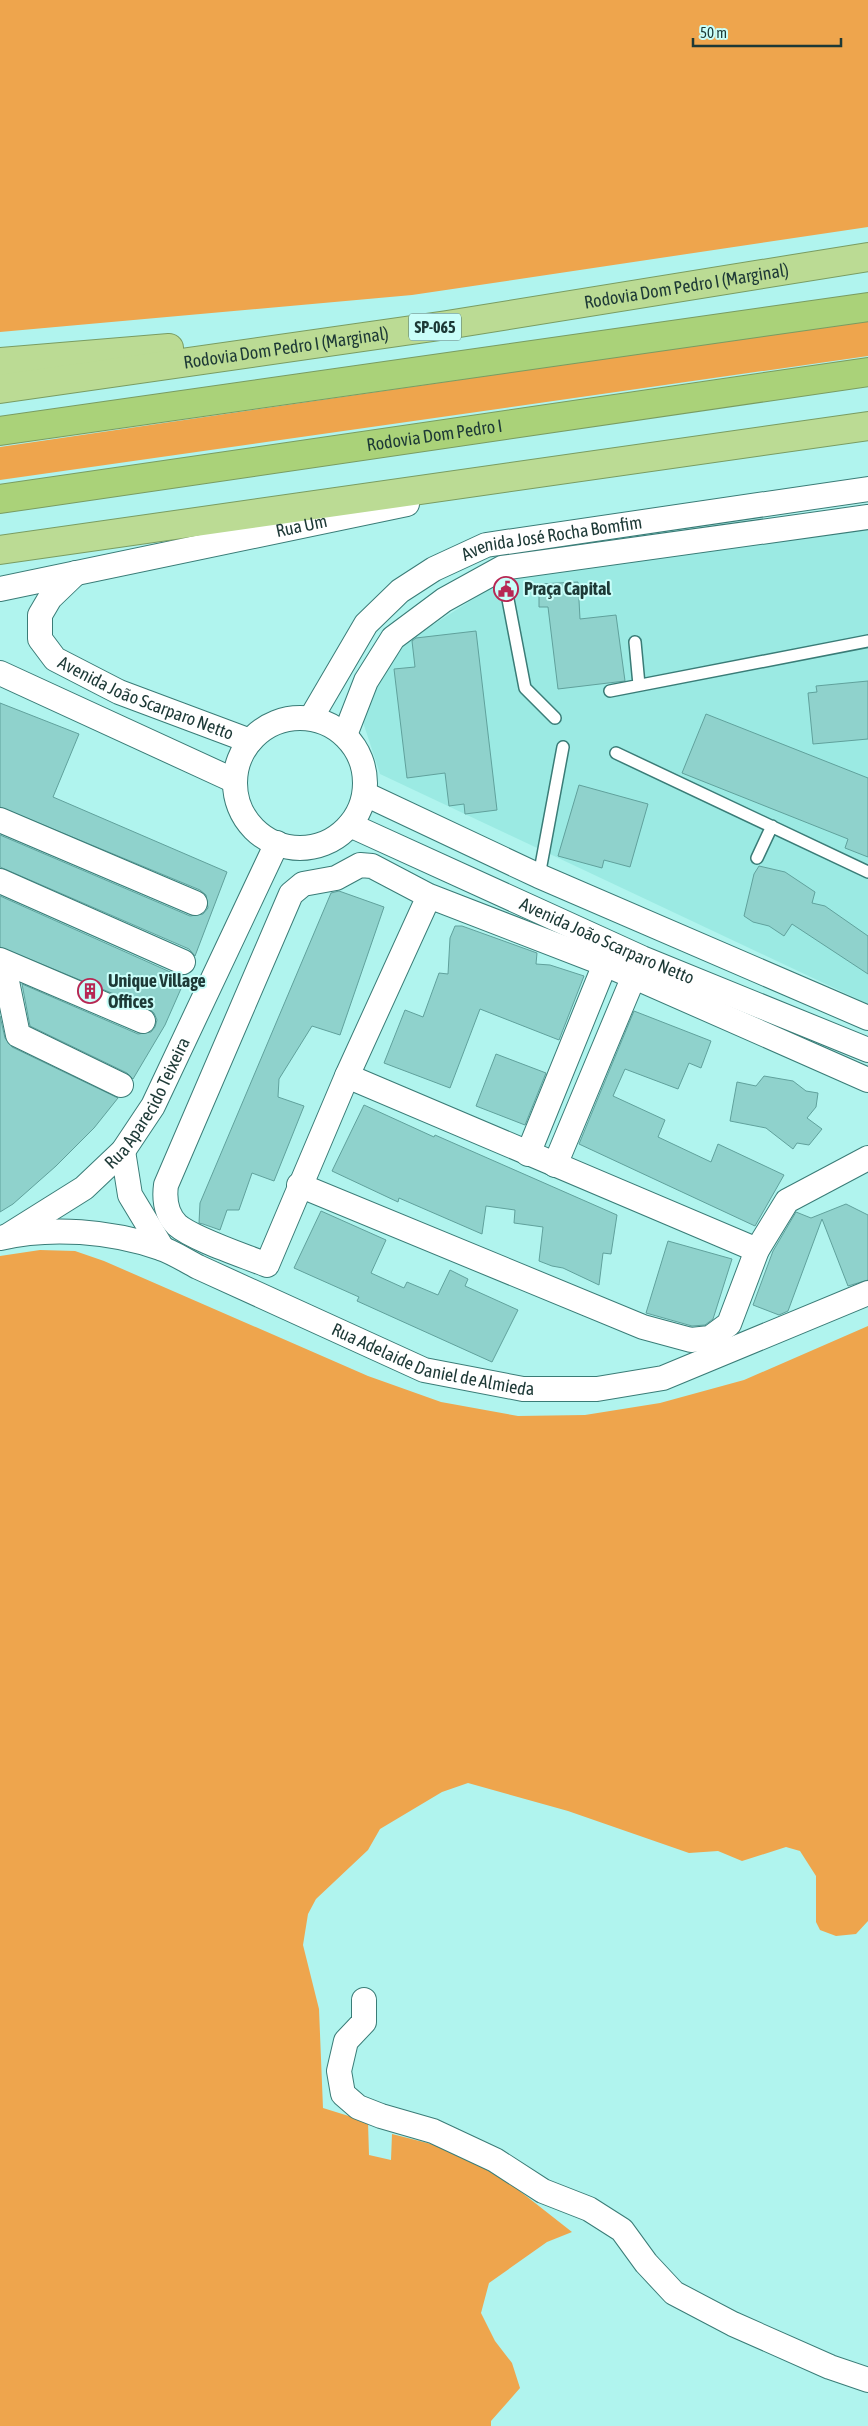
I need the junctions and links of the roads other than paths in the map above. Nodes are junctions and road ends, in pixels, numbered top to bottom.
1 (868, 258) edge
2 (868, 307) edge
3 (447, 325) junction
4 (0, 362) edge
5 (868, 372) edge
6 (0, 389) edge
7 (868, 426) edge
8 (0, 431) edge
9 (602, 463) junction
10 (868, 489) edge
11 (0, 499) edge
12 (868, 517) edge
13 (0, 550) edge
14 (502, 568) junction
15 (76, 573) junction
16 (0, 589) edge
17 (868, 632) edge
18 (868, 641) edge
19 (635, 642) dead end
20 (853, 644) junction
21 (0, 673) edge
22 (639, 685) junction
23 (610, 691) dead end
24 (311, 718) junction
25 (555, 718) dead end
26 (345, 735) junction
27 (250, 741) junction
28 (562, 747) dead end
29 (616, 753) dead end
30 (235, 781) junction
31 (365, 794) junction
32 (0, 820) edge
33 (350, 825) junction
34 (772, 826) junction
35 (277, 843) junction
36 (757, 858) dead end
37 (868, 872) edge
38 (539, 876) junction
39 (1, 884) edge
40 (429, 896) junction
41 (195, 903) dead end
42 (610, 955) junction
43 (2, 961) edge
44 (182, 962) dead end
45 (637, 968) junction
46 (868, 1018) edge
47 (143, 1021) dead end
48 (868, 1050) edge
49 (347, 1076) junction
50 (868, 1080) edge
51 (121, 1085) dead end
52 (123, 1151) junction
53 (528, 1154) junction
54 (868, 1158) edge
55 (555, 1165) junction
56 (299, 1185) junction
57 (3, 1237) edge
58 (162, 1248) junction
59 (757, 1250) junction
60 (868, 1293) edge
61 (364, 2000) dead end
62 (868, 2380) edge

1 - 3 highway, Rodovia Dom Pedro I (Marginal) / SP-065
2 - 8 highway, SP-065
3 - 4 highway
3 - 6 highway, Rodovia Dom Pedro I (Marginal) / SP-065
5 - 11 highway, Rodovia Dom Pedro I
7 - 9 highway
9 - 13 highway
9 - 15 street, Rua Um
10 - 24 street, Avenida José Rocha Bomfim
12 - 14 street, Avenida José Rocha Bomfim
14 - 25 lane
14 - 26 street, Avenida José Rocha Bomfim
15 - 16 street, Rua Um
15 - 27 street, Avenida João Scarparo Netto
17 - 20 lane
18 - 20 lane
19 - 22 lane
20 - 22 lane
21 - 30 street, Avenida João Scarparo Netto
22 - 23 lane
24 - 26 street
24 - 27 street
26 - 31 street
27 - 30 street
28 - 38 lane
29 - 34 lane
30 - 35 street
31 - 33 street
31 - 38 street, Avenida João Scarparo Netto
32 - 41 street
33 - 35 street
33 - 42 street, Avenida João Scarparo Netto
34 - 36 lane
34 - 37 lane
35 - 52 street, Rua Aparecido Teixeira
38 - 46 street, Avenida João Scarparo Netto
39 - 44 street
40 - 42 street
40 - 49 street
40 - 56 street
42 - 45 street, Avenida João Scarparo Netto
42 - 53 street
43 - 47 street
43 - 51 street
45 - 48 street, Avenida João Scarparo Netto
45 - 50 street
45 - 55 street
49 - 53 street
49 - 56 street
52 - 57 street, Rua Aparecido Teixeira
52 - 58 street
53 - 55 street
54 - 59 street
55 - 59 street
56 - 59 street
57 - 58 street, Rua Adelaide Daniel de Almieda
58 - 60 street, Rua Adelaide Daniel de Almieda
61 - 62 street

